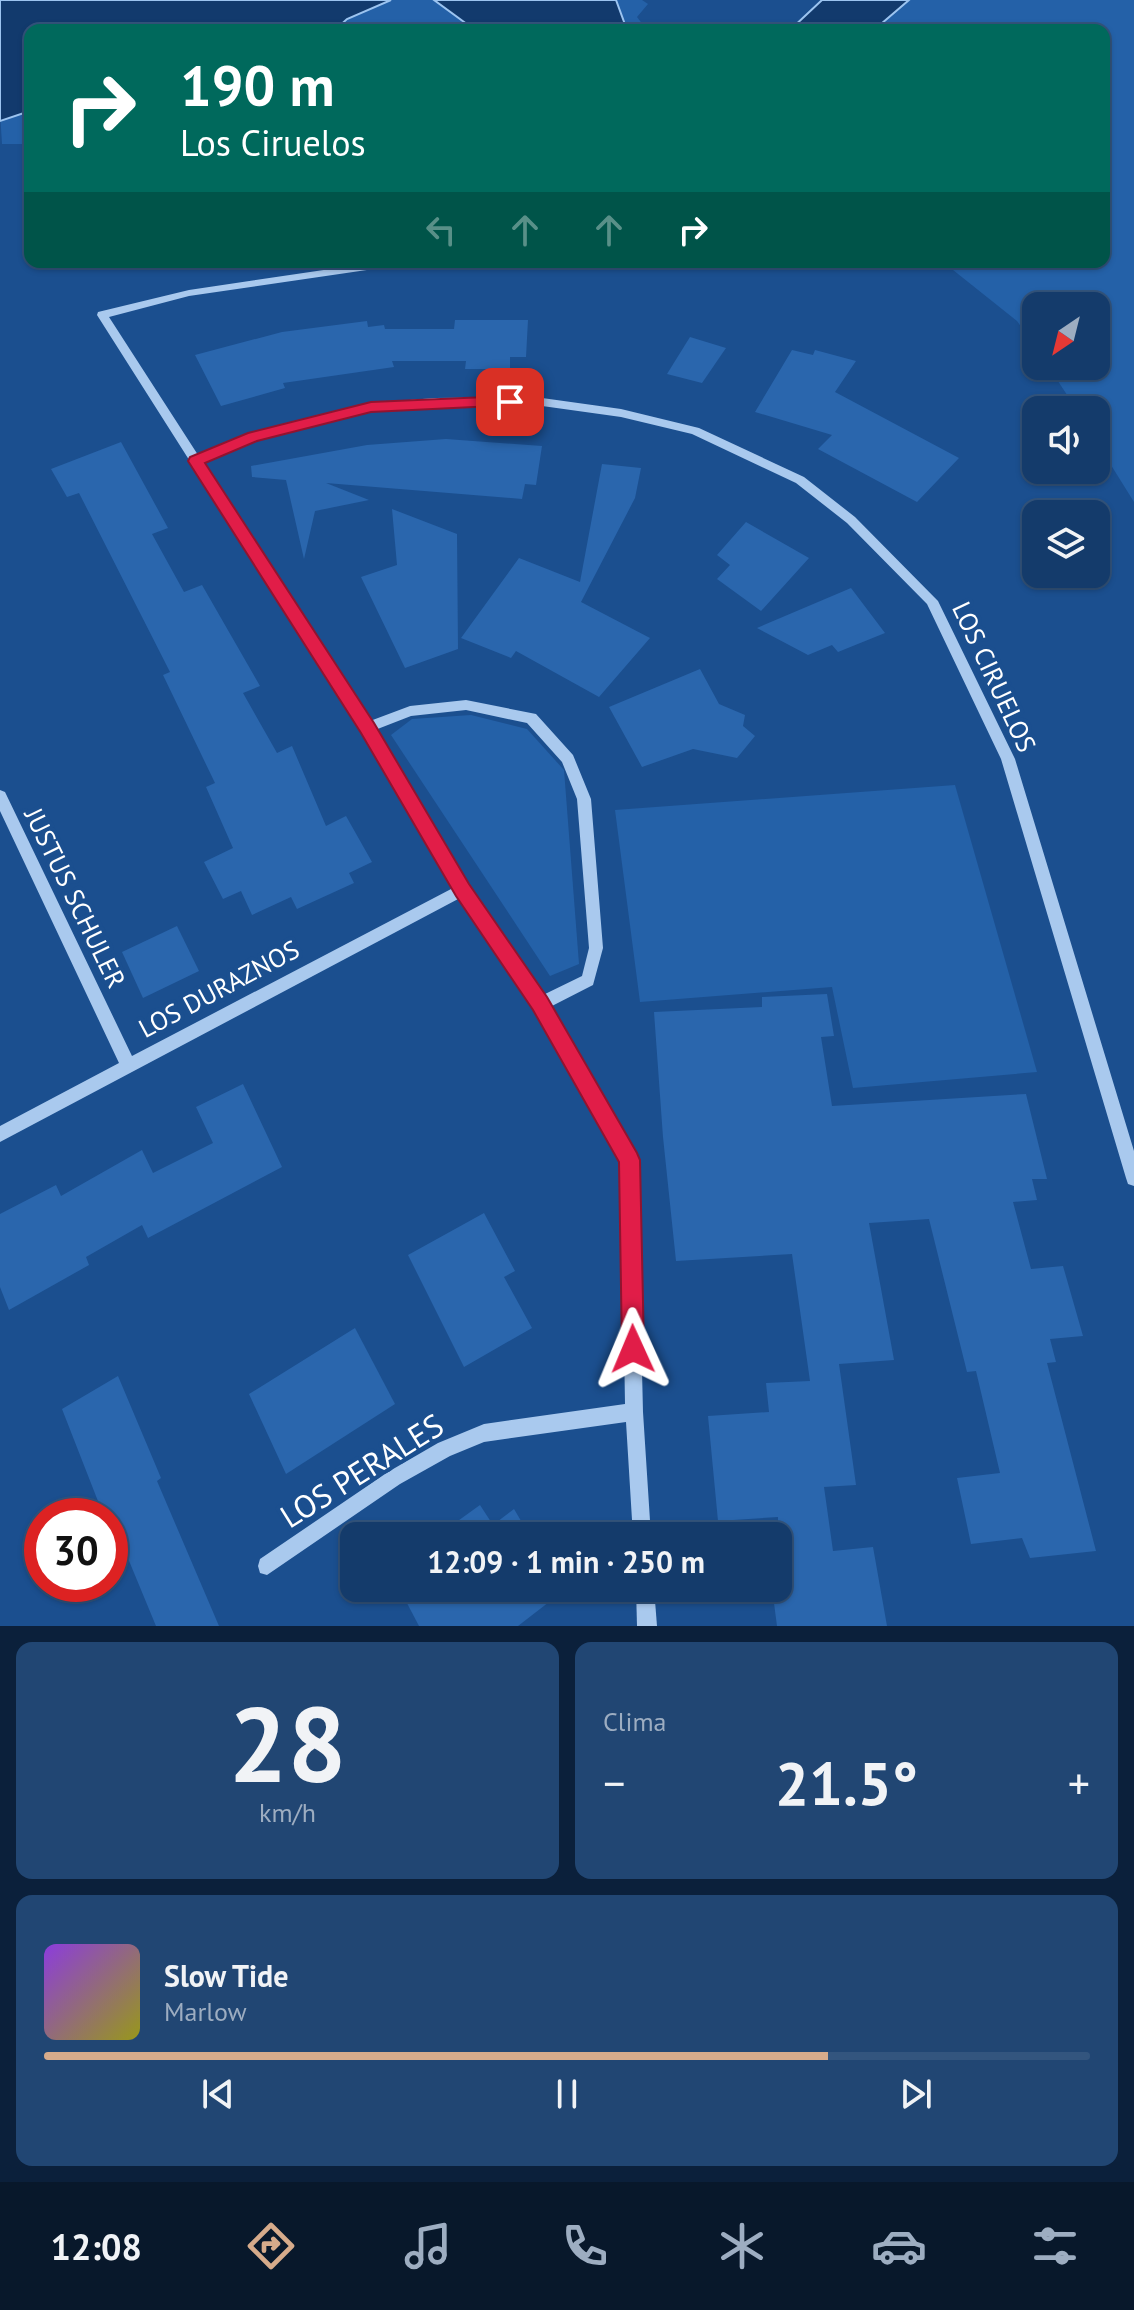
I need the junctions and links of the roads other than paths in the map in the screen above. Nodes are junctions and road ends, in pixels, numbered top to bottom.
1 (360, 268) edge
2 (195, 461) junction
3 (367, 728) junction
4 (0, 796) edge
5 (462, 890) junction
6 (540, 1004) junction
7 (128, 1064) junction
8 (0, 1134) edge
9 (1134, 1178) edge
10 (634, 1412) junction
11 (641, 1522) edge
12 (267, 1566) dead end
13 (646, 1602) edge
14 (647, 1626) edge

1 - 2 street
2 - 3 street
2 - 9 street, LOS CIRUELOS
3 - 5 street
3 - 6 street
4 - 7 street, JUSTUS SCHULER
5 - 6 street
5 - 7 street, LOS DURAZNOS
6 - 10 street
7 - 8 street, LOS DURAZNOS
10 - 11 street
10 - 12 street, LOS PERALES
13 - 14 street

